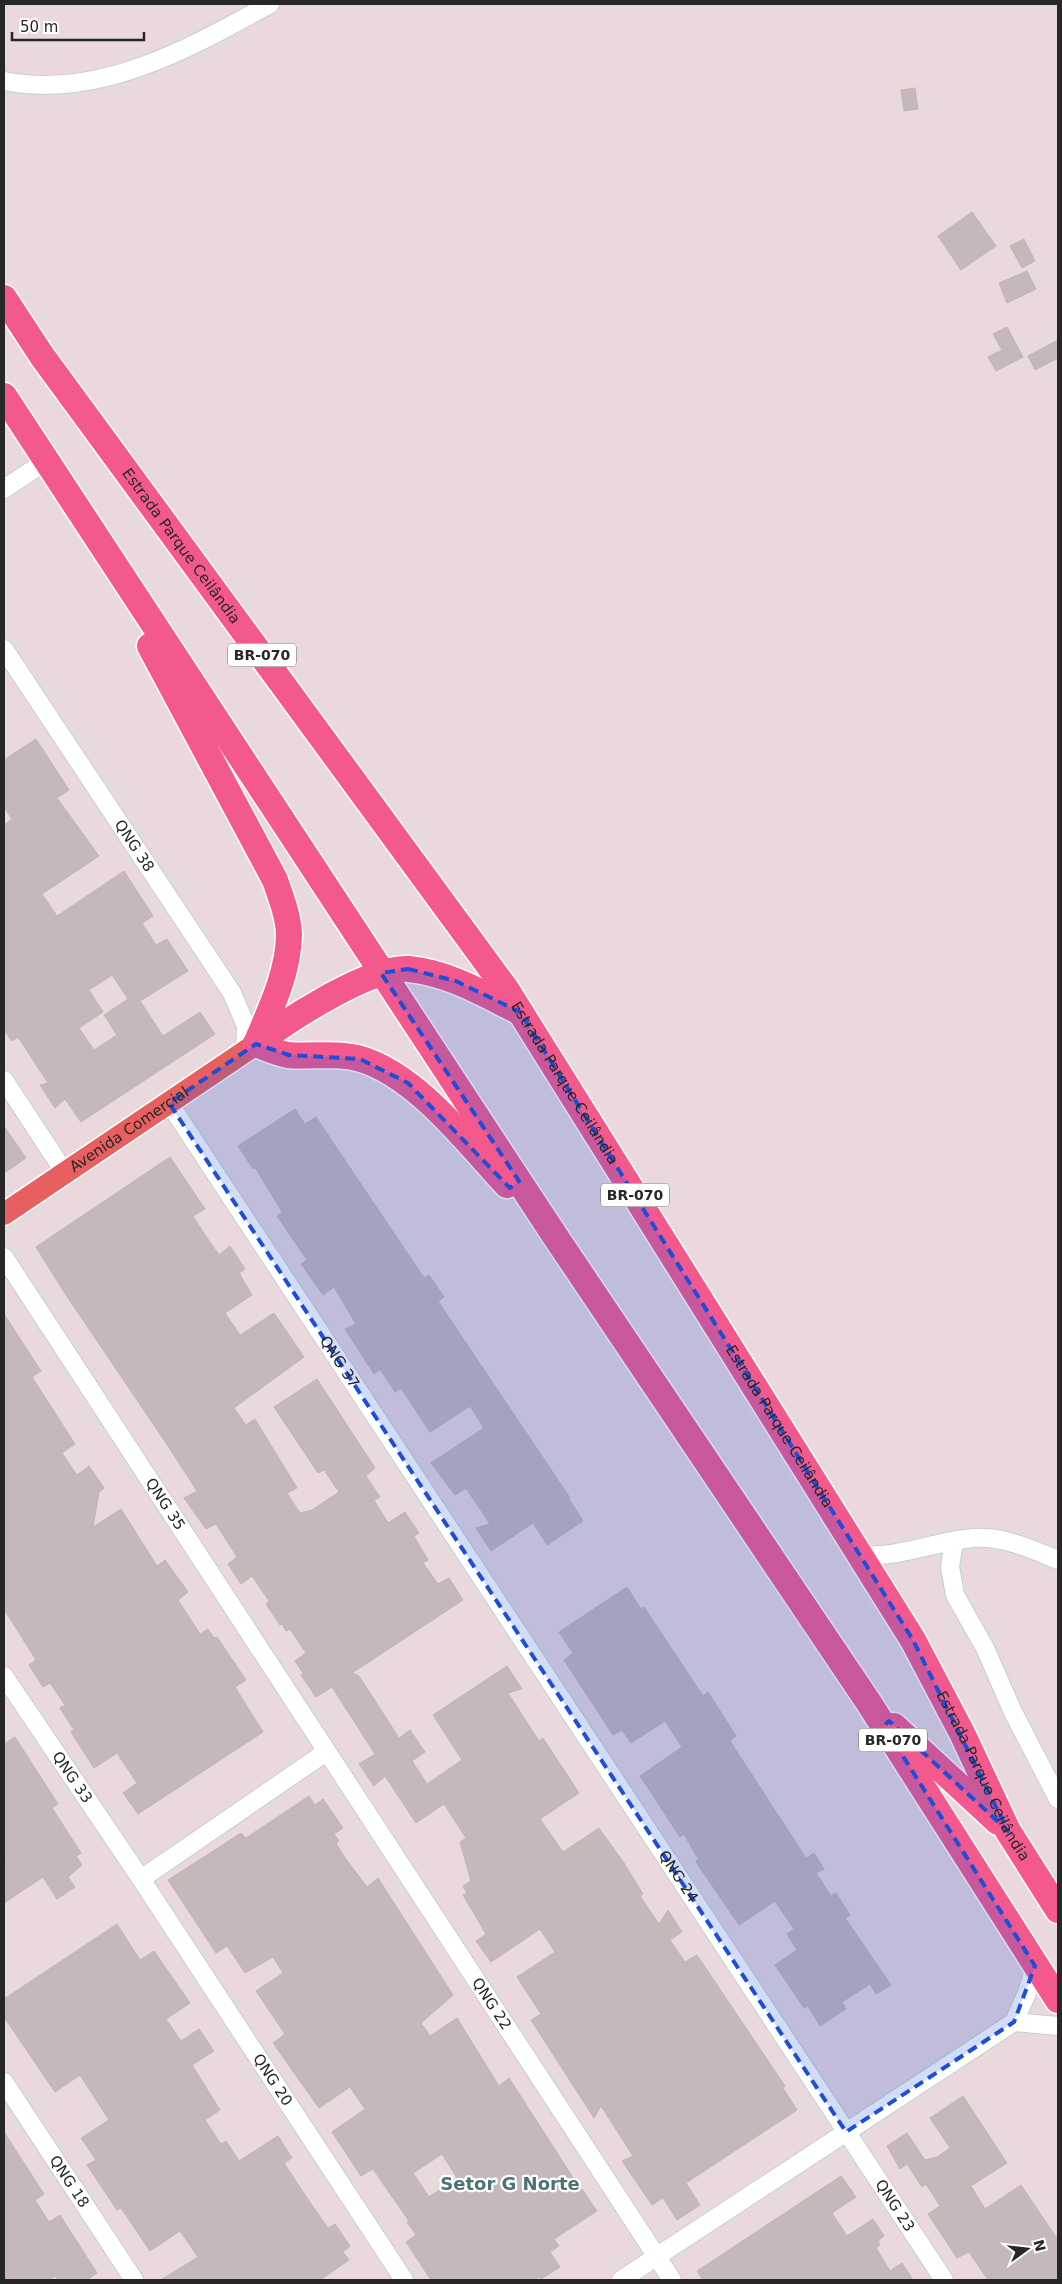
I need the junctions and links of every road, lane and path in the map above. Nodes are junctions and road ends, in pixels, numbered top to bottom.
1 (270, 4) edge
2 (4, 81) edge
3 (4, 298) edge
4 (4, 396) edge
5 (46, 461) junction
6 (4, 489) edge
7 (77, 509) junction
8 (4, 648) edge
9 (382, 973) junction
10 (520, 1012) junction
11 (250, 1048) junction
12 (4, 1080) edge
13 (169, 1103) junction
14 (64, 1173) junction
15 (4, 1214) edge
16 (555, 1236) junction
17 (4, 1257) edge
18 (954, 1541) junction
19 (861, 1555) junction
20 (1058, 1560) edge
21 (509, 1622) joint
22 (4, 1676) edge
23 (869, 1703) junction
24 (326, 1752) junction
25 (1058, 1799) edge
26 (1008, 1831) junction
27 (141, 1879) junction
28 (1058, 1910) edge
29 (1035, 1966) junction
30 (1058, 2000) edge
31 (1014, 2022) junction
32 (1058, 2026) edge
33 (4, 2082) edge
34 (846, 2132) junction
35 (657, 2257) junction
36 (134, 2280) edge
37 (404, 2280) edge
38 (621, 2280) edge
39 (672, 2280) edge
40 (944, 2280) edge

1 - 2 street
3 - 10 highway, Estrada Parque Ceilândia / BR-070
4 - 5 highway, BR-070
5 - 6 street
5 - 7 highway, BR-070
7 - 9 highway, BR-070
7 - 11 highway
8 - 11 street, QNG 38
9 - 10 highway
9 - 11 highway
9 - 16 highway, BR-070
10 - 19 highway, Estrada Parque Ceilândia / BR-070
11 - 13 main road, Avenida Comercial
11 - 16 highway
12 - 14 street
13 - 14 main road, Avenida Comercial
13 - 21 street, QNG 37
14 - 15 main road, Avenida Comercial
16 - 23 highway, BR-070
17 - 24 street, QNG 35
18 - 19 street
18 - 20 street
18 - 25 street
19 - 26 highway, Estrada Parque Ceilândia / BR-070
21 - 34 street, QNG 24
22 - 27 street, QNG 33
23 - 26 highway
23 - 29 highway, BR-070
24 - 27 street
24 - 35 street, QNG 22
26 - 28 highway, Estrada Parque Ceilândia / BR-070
27 - 37 street, QNG 20
29 - 30 highway, BR-070
29 - 31 street
31 - 32 street
31 - 34 street
33 - 36 street, QNG 18
34 - 35 street
34 - 40 street, QNG 23
35 - 38 street
35 - 39 street, QNG 22

